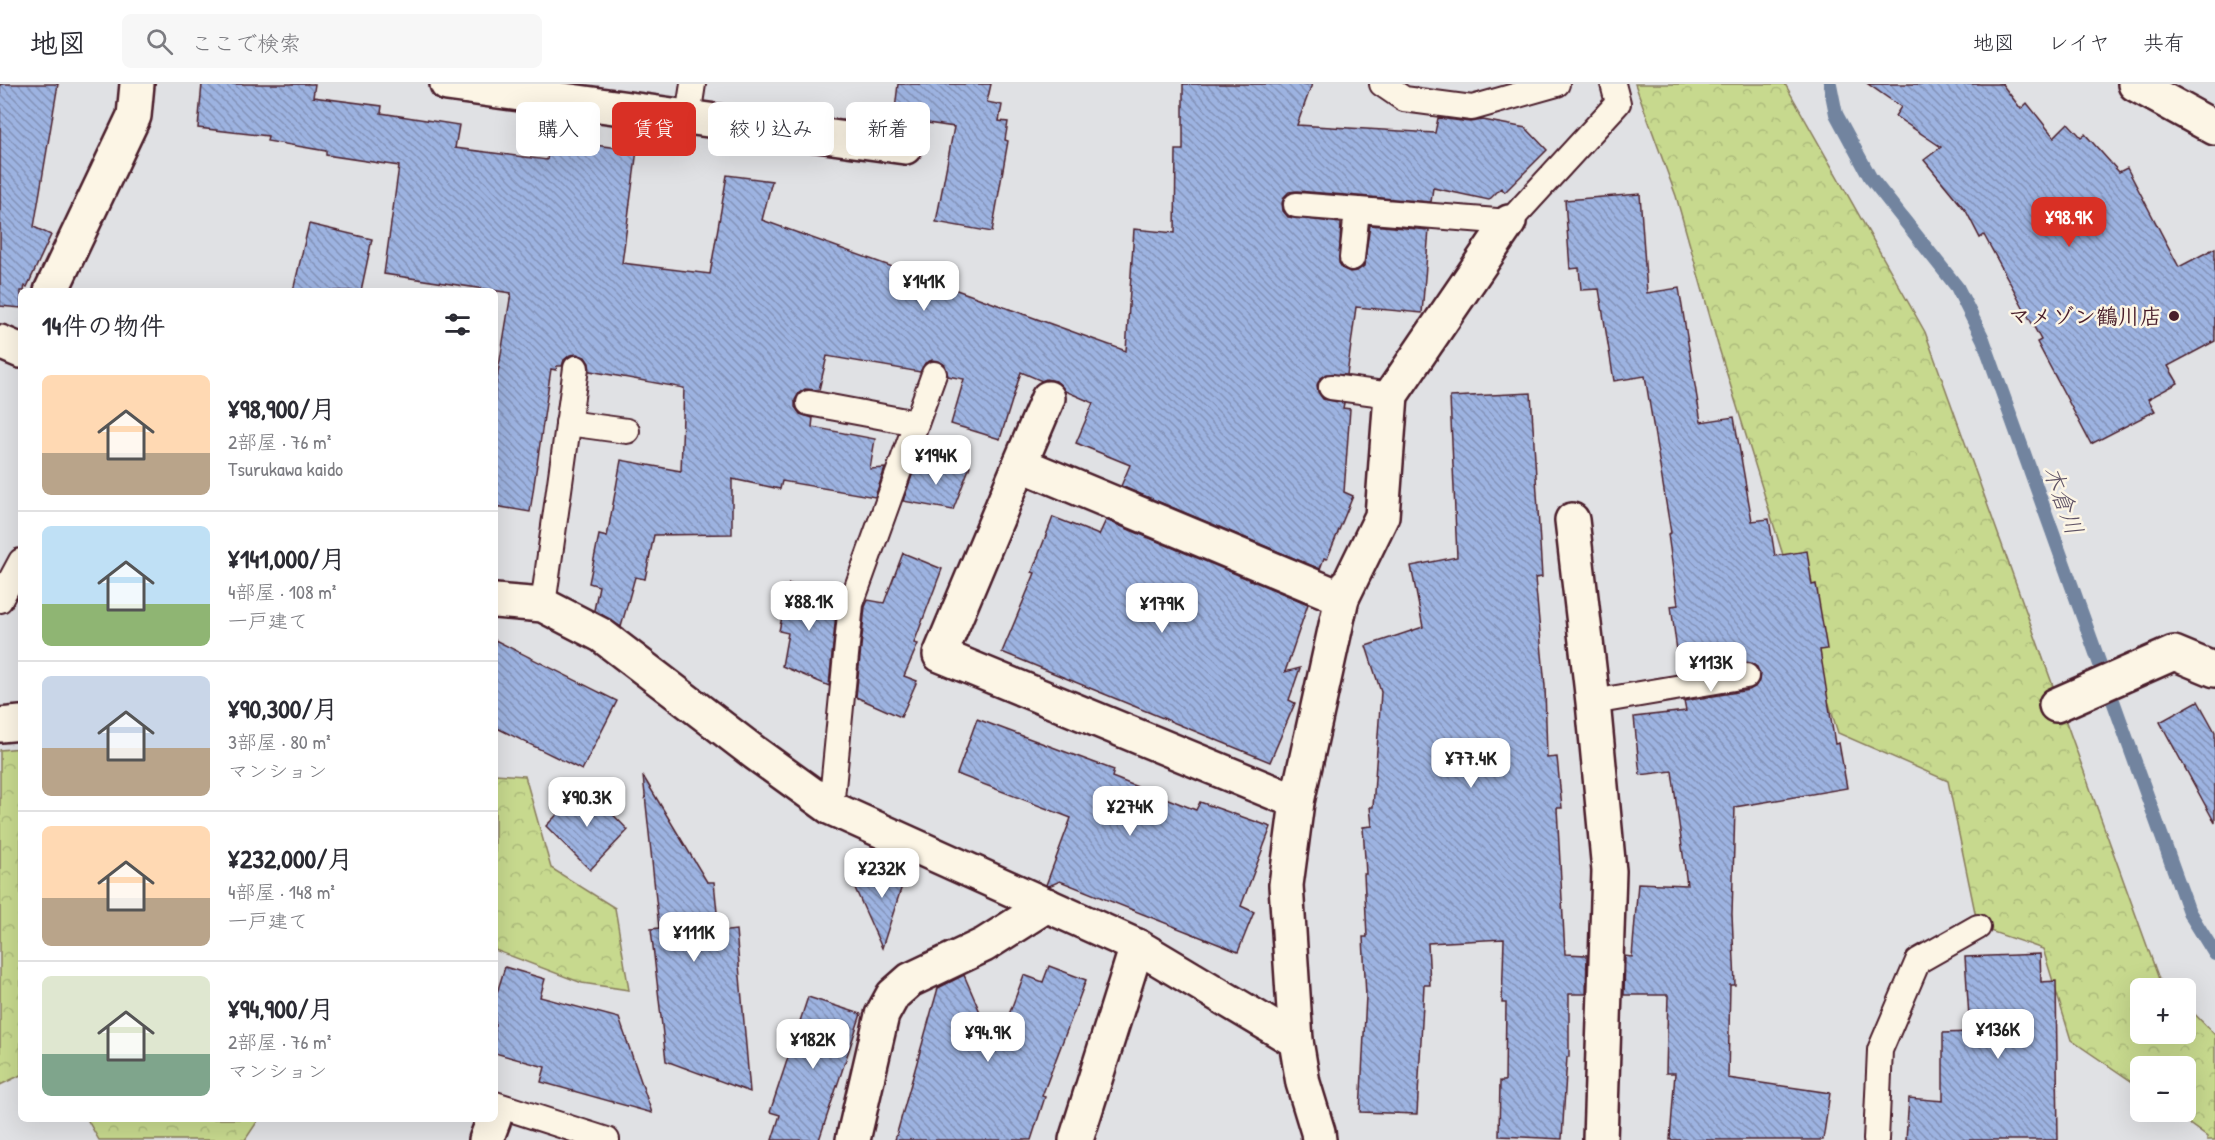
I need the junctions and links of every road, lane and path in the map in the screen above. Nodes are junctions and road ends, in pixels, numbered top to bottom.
1 (137, 84) edge
2 (447, 84) edge
3 (693, 84) edge
4 (1382, 84) edge
5 (1557, 84) edge
6 (1613, 84) edge
7 (2135, 84) edge
8 (690, 102) edge
9 (612, 106) edge
10 (696, 117) edge
11 (2215, 128) edge
12 (846, 139) edge
13 (1296, 205) dead end
14 (1357, 210) junction
15 (1509, 222) junction
16 (1352, 258) dead end
17 (52, 288) edge
18 (0, 342) edge
19 (18, 350) edge
20 (576, 368) dead end
21 (934, 374) dead end
22 (1331, 387) dead end
23 (1391, 395) junction
24 (1048, 399) dead end
25 (809, 403) dead end
26 (568, 423) junction
27 (916, 423) junction
28 (627, 431) dead end
29 (1020, 464) junction
30 (1572, 520) dead end
31 (18, 567) edge
32 (1342, 598) junction
33 (0, 600) edge
34 (498, 601) edge
35 (543, 605) junction
36 (2215, 670) edge
37 (1746, 676) dead end
38 (2068, 700) dead end
39 (1593, 702) junction
40 (18, 723) edge
41 (0, 725) edge
42 (1297, 802) junction
43 (831, 808) junction
44 (1047, 905) junction
45 (1978, 927) dead end
46 (1137, 946) junction
47 (1296, 1041) junction
48 (498, 1112) edge
49 (492, 1122) edge
50 (486, 1140) edge
51 (607, 1140) edge
52 (853, 1140) edge
53 (1076, 1140) edge
54 (1319, 1140) edge
55 (1600, 1140) edge
56 (1876, 1140) edge

1 - 17 street
2 - 9 street
3 - 8 lane
4 - 5 lane
6 - 15 lane
7 - 11 street
10 - 12 street
13 - 14 lane
14 - 15 lane
14 - 16 lane
15 - 23 street
18 - 19 street
20 - 26 lane
21 - 27 lane
22 - 23 lane
23 - 32 street
24 - 29 street
25 - 27 lane
26 - 28 lane
26 - 35 lane
27 - 43 lane
29 - 32 street
29 - 42 street
30 - 39 street
31 - 33 lane
32 - 42 street
34 - 35 street
35 - 43 street
36 - 38 street
37 - 39 lane
39 - 55 street
40 - 41 street
42 - 47 street
43 - 44 street
44 - 46 street
44 - 52 street
45 - 56 lane
46 - 47 street
46 - 53 street
47 - 54 street
48 - 51 lane
49 - 50 street

